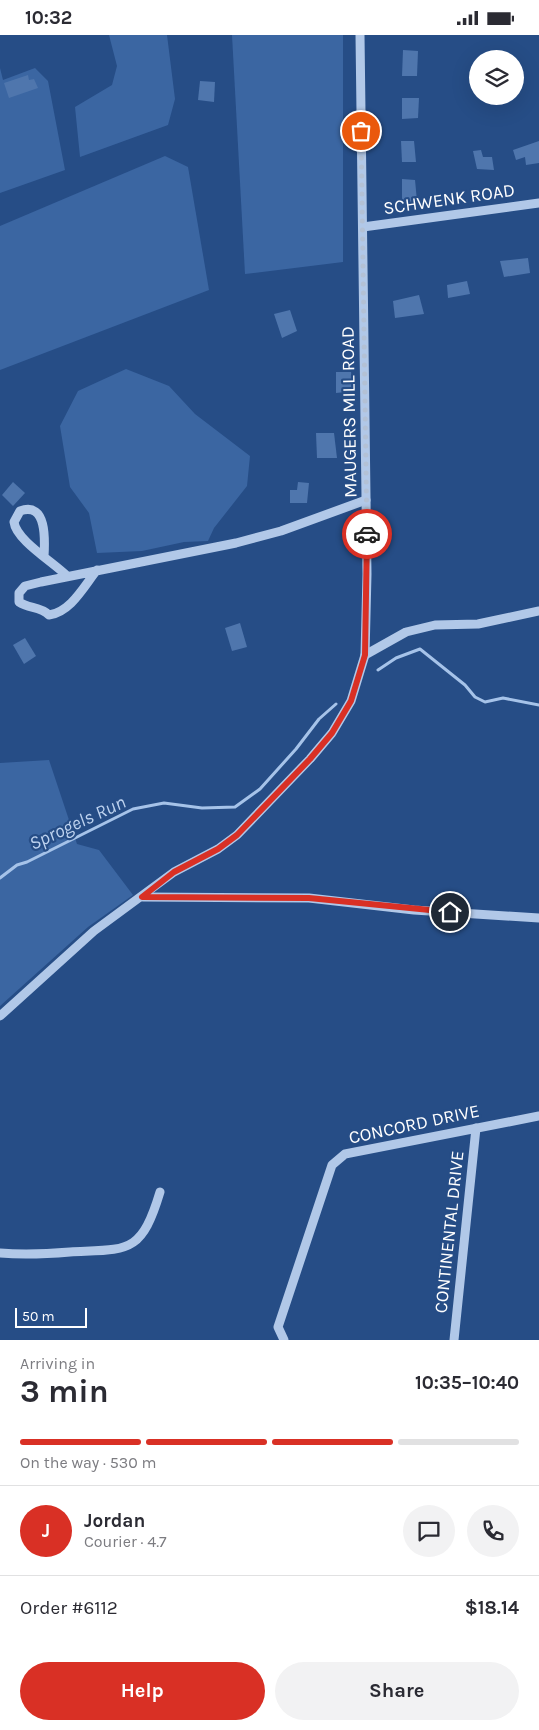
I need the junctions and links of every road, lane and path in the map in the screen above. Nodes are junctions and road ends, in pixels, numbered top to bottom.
1 (360, 35) edge
2 (539, 203) edge
3 (363, 227) junction
4 (366, 500) junction
5 (44, 557) junction
6 (97, 570) junction
7 (67, 576) junction
8 (539, 611) edge
9 (365, 655) junction
10 (142, 897) junction
11 (539, 918) edge
12 (0, 1016) edge
13 (539, 1116) edge
14 (476, 1128) junction
15 (160, 1192) dead end
16 (0, 1253) edge
17 (284, 1340) edge
18 (454, 1340) edge

1 - 3 street, MAUGERS MILL ROAD
2 - 3 street, SCHWENK ROAD
3 - 4 street, MAUGERS MILL ROAD
4 - 6 street
4 - 9 street, MAUGERS MILL ROAD
5 - 5 street
5 - 7 street
6 - 7 street
6 - 7 street
8 - 9 street
9 - 10 street, MAUGERS MILL ROAD
10 - 11 street
10 - 12 street, MAUGERS MILL ROAD
13 - 14 street, CONCORD DRIVE
14 - 17 street, CONCORD DRIVE
14 - 18 street, CONTINENTAL DRIVE
15 - 16 street

